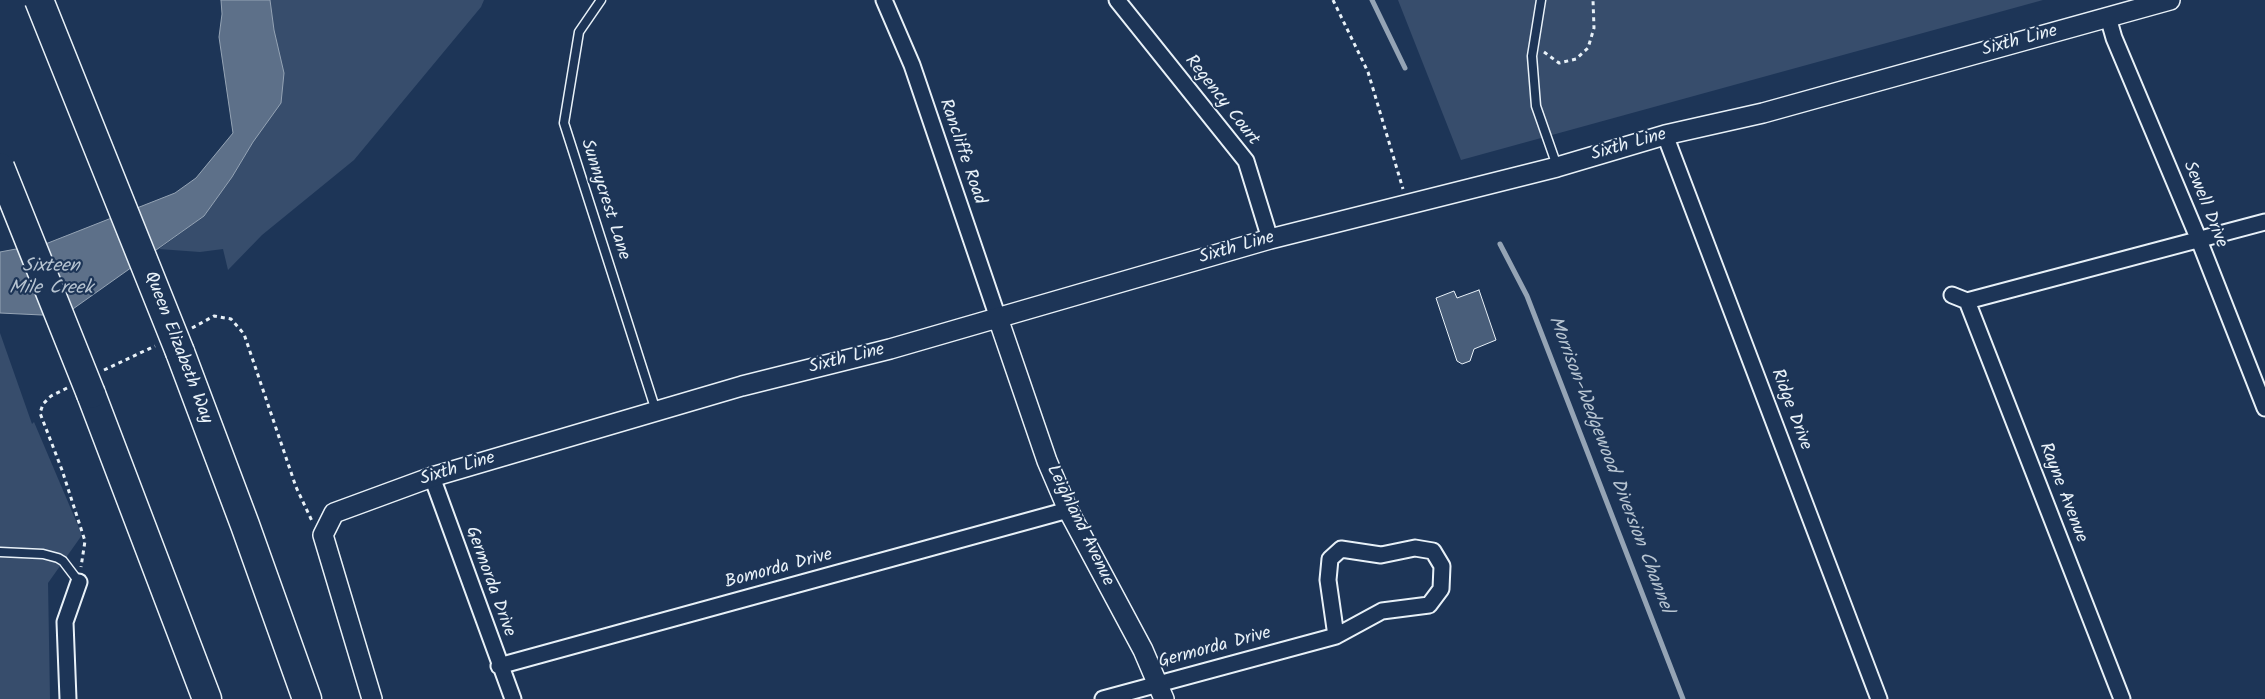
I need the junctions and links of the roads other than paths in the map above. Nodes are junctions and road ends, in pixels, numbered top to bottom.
1 (39, 0) edge
2 (601, 0) edge
3 (884, 0) edge
4 (1117, 0) edge
5 (1540, 0) edge
6 (2170, 0) edge
7 (2108, 17) junction
8 (1665, 135) junction
9 (0, 167) edge
10 (1557, 167) junction
11 (2265, 222) edge
12 (1270, 239) junction
13 (2198, 240) junction
14 (1952, 295) dead end
15 (1968, 301) junction
16 (998, 318) junction
17 (2265, 408) edge
18 (656, 411) junction
19 (432, 477) junction
20 (1068, 510) junction
21 (0, 552) edge
22 (79, 582) joint
23 (1336, 636) junction
24 (499, 666) junction
25 (1160, 691) edge
26 (68, 699) edge
27 (207, 699) edge
28 (307, 699) edge
29 (372, 699) edge
30 (513, 699) edge
31 (1103, 699) edge
32 (1879, 699) edge
33 (2122, 699) edge

1 - 28 highway, Queen Elizabeth Way, bridge
2 - 18 lane, Sunnycrest Lane
3 - 16 street, Rancliffe Road
4 - 12 street, Regency Court
5 - 10 lane
6 - 7 street, Sixth Line
7 - 8 street, Sixth Line
7 - 13 street, Sewell Drive
8 - 10 street, Sixth Line
8 - 32 street, Ridge Drive
9 - 27 highway, bridge
10 - 12 street, Sixth Line
11 - 13 street
12 - 16 street, Sixth Line
13 - 15 street
13 - 17 street, Sewell Drive
14 - 15 street
15 - 33 street, Rayne Avenue
16 - 18 street, Sixth Line
16 - 20 street, Leighland Avenue
18 - 19 street, Sixth Line
19 - 24 street, Germorda Drive
19 - 29 street, Sixth Line
20 - 24 street, Bomorda Drive
20 - 25 street, Leighland Avenue
21 - 22 lane
22 - 26 street
23 - 23 street, Germorda Drive
23 - 25 street, Germorda Drive
24 - 30 street, Germorda Drive
25 - 31 street, Germorda Drive

